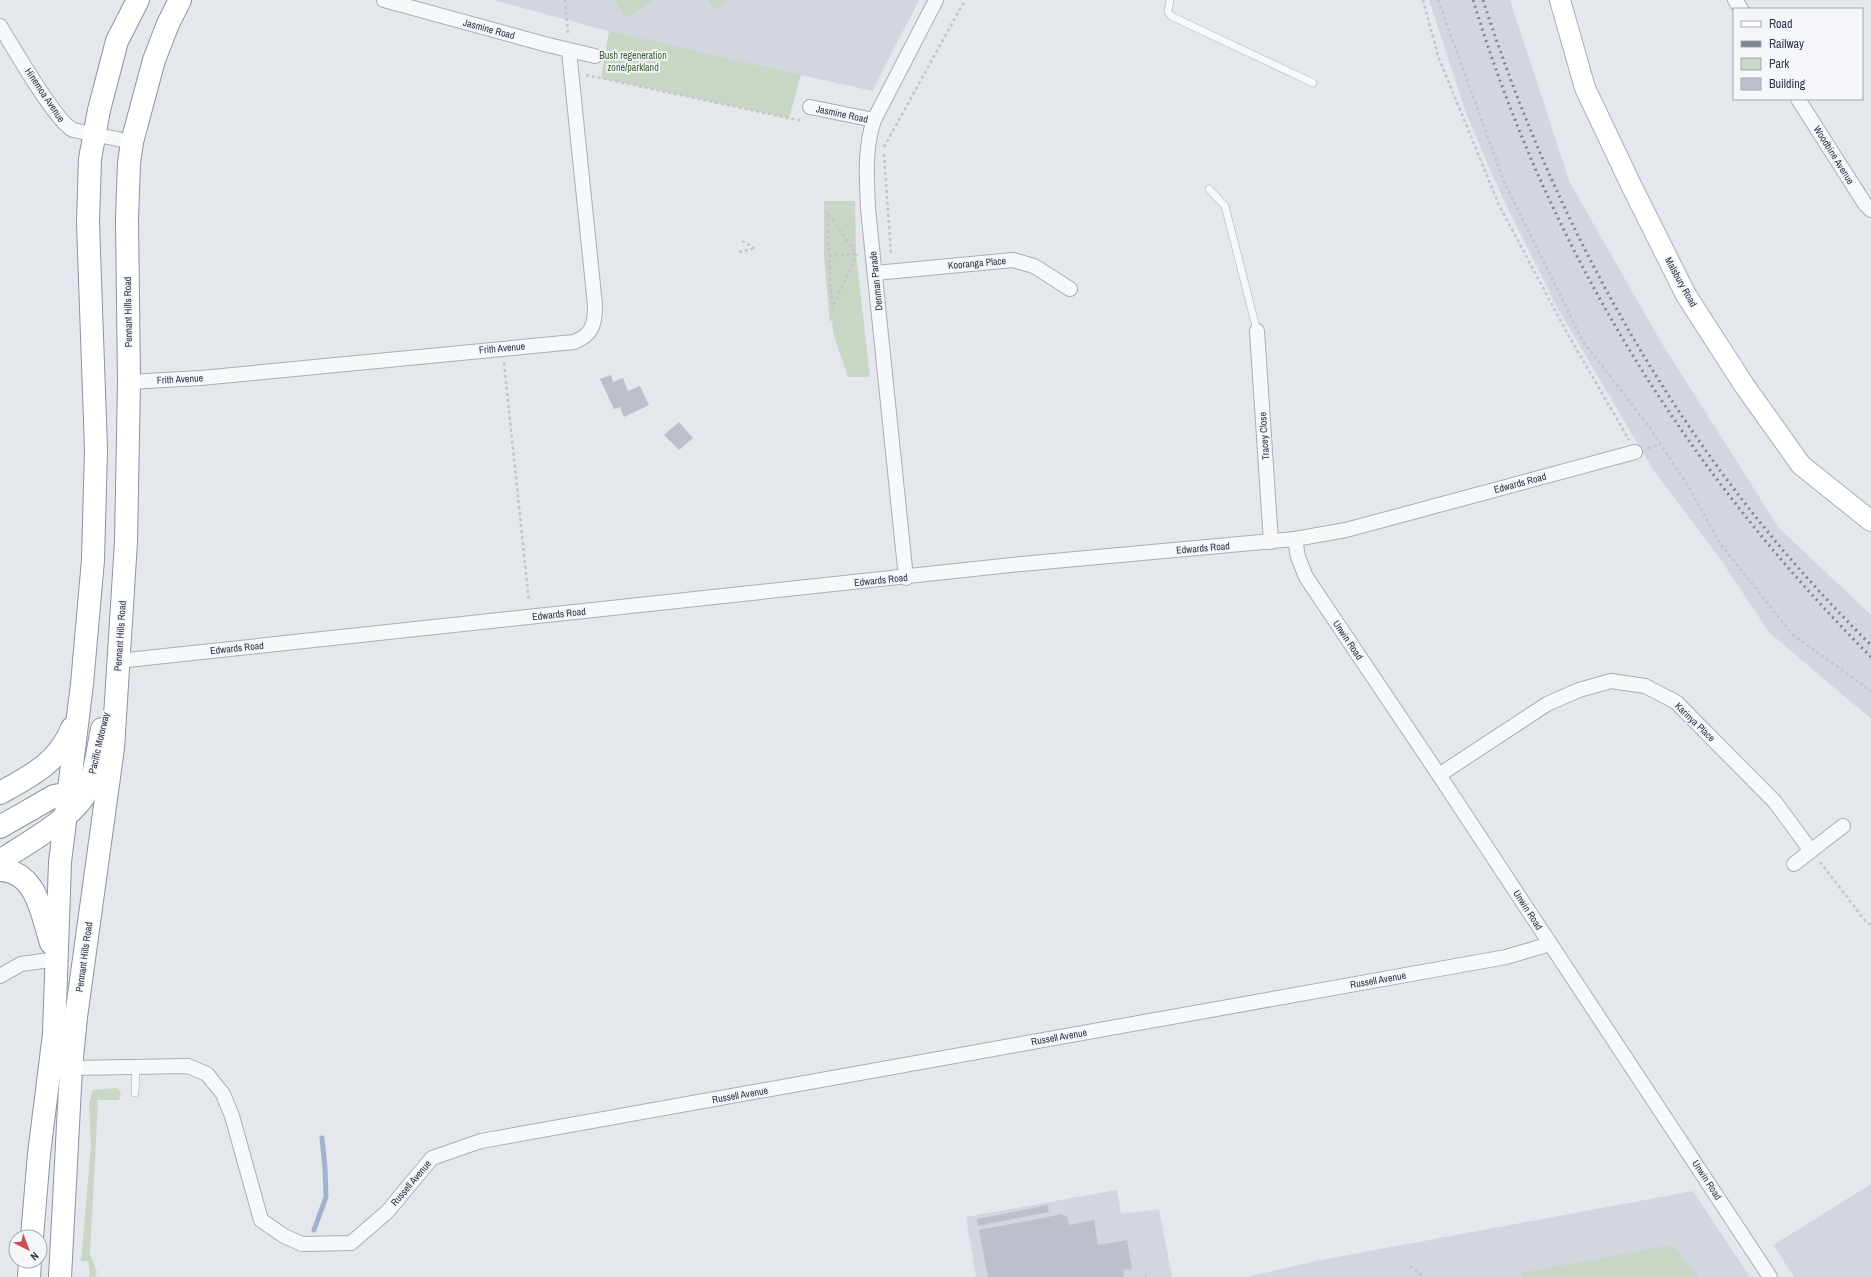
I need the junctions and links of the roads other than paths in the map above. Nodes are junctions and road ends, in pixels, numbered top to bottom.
1 (138, 0) edge
2 (180, 0) edge
3 (384, 0) edge
4 (936, 0) edge
5 (1170, 0) edge
6 (1560, 0) edge
7 (0, 26) edge
8 (569, 51) junction
9 (595, 56) dead end
10 (1312, 83) dead end
11 (1799, 100) edge
12 (810, 107) dead end
13 (874, 120) junction
14 (93, 134) junction
15 (132, 142) junction
16 (1209, 189) dead end
17 (1871, 210) edge
18 (875, 273) junction
19 (1070, 289) dead end
20 (1258, 331) joint
21 (129, 382) junction
22 (1635, 452) road end
23 (1871, 521) edge
24 (1296, 539) junction
25 (1271, 542) junction
26 (906, 578) junction
27 (118, 661) junction
28 (79, 704) junction
29 (73, 753) junction
30 (1440, 775) junction
31 (0, 793) edge
32 (75, 797) junction
33 (46, 800) junction
34 (65, 817) junction
35 (1843, 826) dead end
36 (0, 827) edge
37 (102, 828) junction
38 (1811, 851) junction
39 (0, 861) edge
40 (1794, 864) dead end
41 (0, 870) edge
42 (1550, 944) junction
43 (57, 959) junction
44 (0, 977) edge
45 (136, 1067) junction
46 (71, 1068) junction
47 (135, 1093) dead end
48 (33, 1229) edge
49 (60, 1277) edge
50 (1770, 1277) edge

1 - 14 highway
2 - 15 highway, Pennant Hills Road
3 - 8 street, Jasmine Road
4 - 13 street, Denman Parade
5 - 10 lane
6 - 23 street, Malsbury Road
7 - 14 street, Hinemoa Avenue
8 - 9 street, Jasmine Road
8 - 21 street, Frith Avenue
11 - 17 street, Woodbine Avenue
12 - 13 street, Jasmine Road
13 - 18 street, Denman Parade
14 - 15 street, Hinemoa Avenue
14 - 28 highway
15 - 21 highway, Pennant Hills Road
16 - 20 lane
18 - 19 street, Kooranga Place
18 - 26 street, Denman Parade
20 - 25 street, Tracey Close
21 - 27 highway, Pennant Hills Road
22 - 24 street, Edwards Road
24 - 25 street, Edwards Road
24 - 30 street, Unwin Road
25 - 26 street, Edwards Road
26 - 27 street, Edwards Road
27 - 32 highway, Pacific Motorway
27 - 37 highway, Pennant Hills Road
28 - 29 highway
28 - 31 highway
29 - 32 highway
29 - 33 highway
30 - 38 street, Karinya Place
30 - 42 street, Unwin Road
32 - 33 highway
32 - 34 highway, Pacific Motorway
32 - 37 highway
33 - 36 highway
34 - 39 highway, Pacific Motorway
34 - 43 highway
35 - 38 street
37 - 46 highway, Pennant Hills Road
38 - 40 street
41 - 43 highway
42 - 45 street, Russell Avenue
42 - 50 street, Unwin Road
43 - 44 street
43 - 48 highway
45 - 46 street, Russell Avenue
45 - 47 lane
46 - 49 highway, Pennant Hills Road

